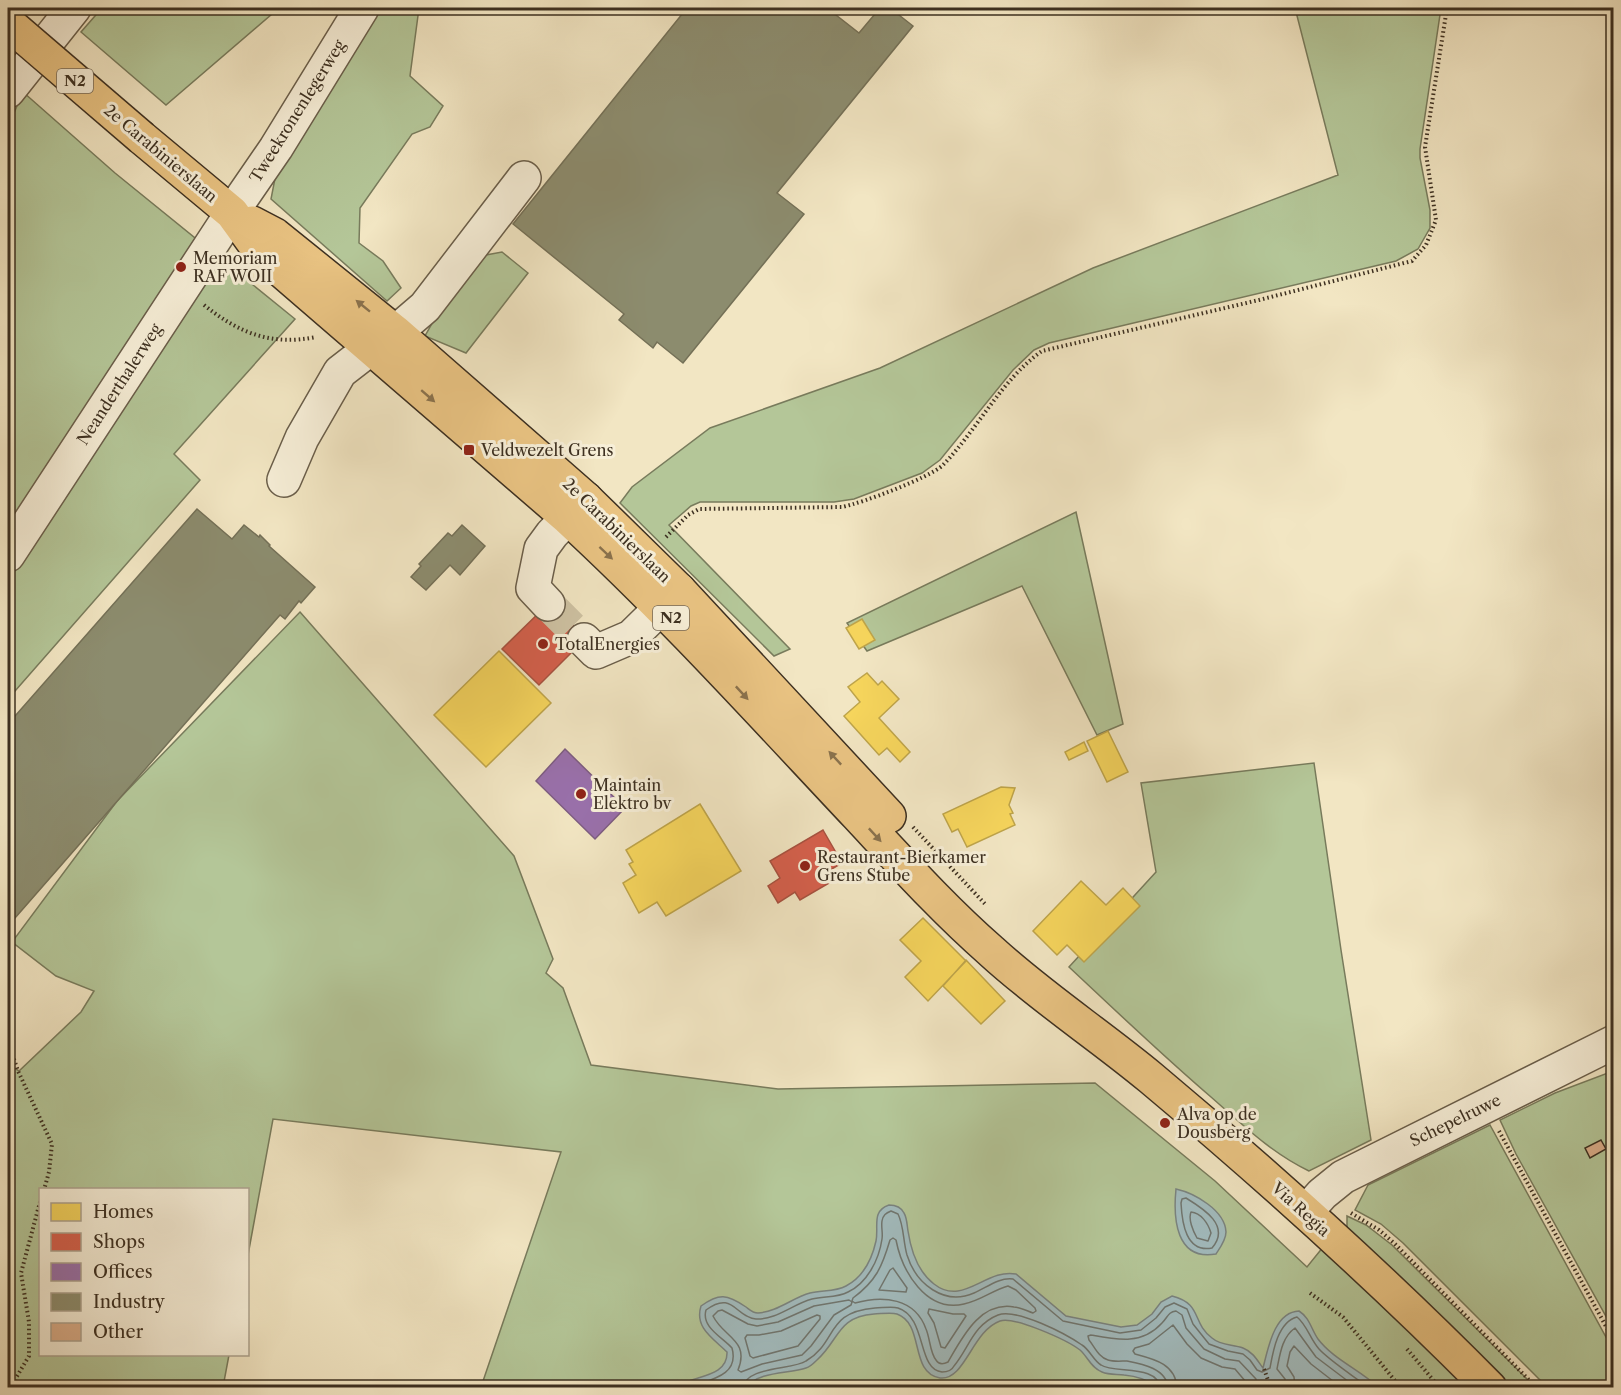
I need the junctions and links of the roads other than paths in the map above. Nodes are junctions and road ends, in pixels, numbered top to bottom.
1 (74, 8) edge
2 (362, 8) edge
3 (8, 24) edge
4 (8, 91) edge
5 (524, 178) dead end
6 (231, 213) junction
7 (382, 340) junction
8 (284, 480) dead end
9 (577, 508) junction
10 (8, 555) edge
11 (670, 599) junction
12 (548, 604) tunnel mouth
13 (585, 640) tunnel mouth
14 (962, 900) joint
15 (1614, 1042) edge
16 (1314, 1203) junction
17 (1490, 1388) edge

1 - 4 street
2 - 6 street, Tweekronenlegerweg
3 - 6 main road, 2e Carabinierslaan / N2, bridge
5 - 7 street
6 - 7 main road, 2e Carabinierslaan / N2
6 - 10 street, Neanderthalerweg
7 - 8 street
7 - 9 main road, 2e Carabinierslaan / N2
9 - 11 main road, 2e Carabinierslaan / N2
9 - 12 street
11 - 13 street
11 - 14 main road, 2e Carabinierslaan / N2
14 - 16 main road, Via Regia
15 - 16 street, Schepelruwe
16 - 17 main road, Via Regia

